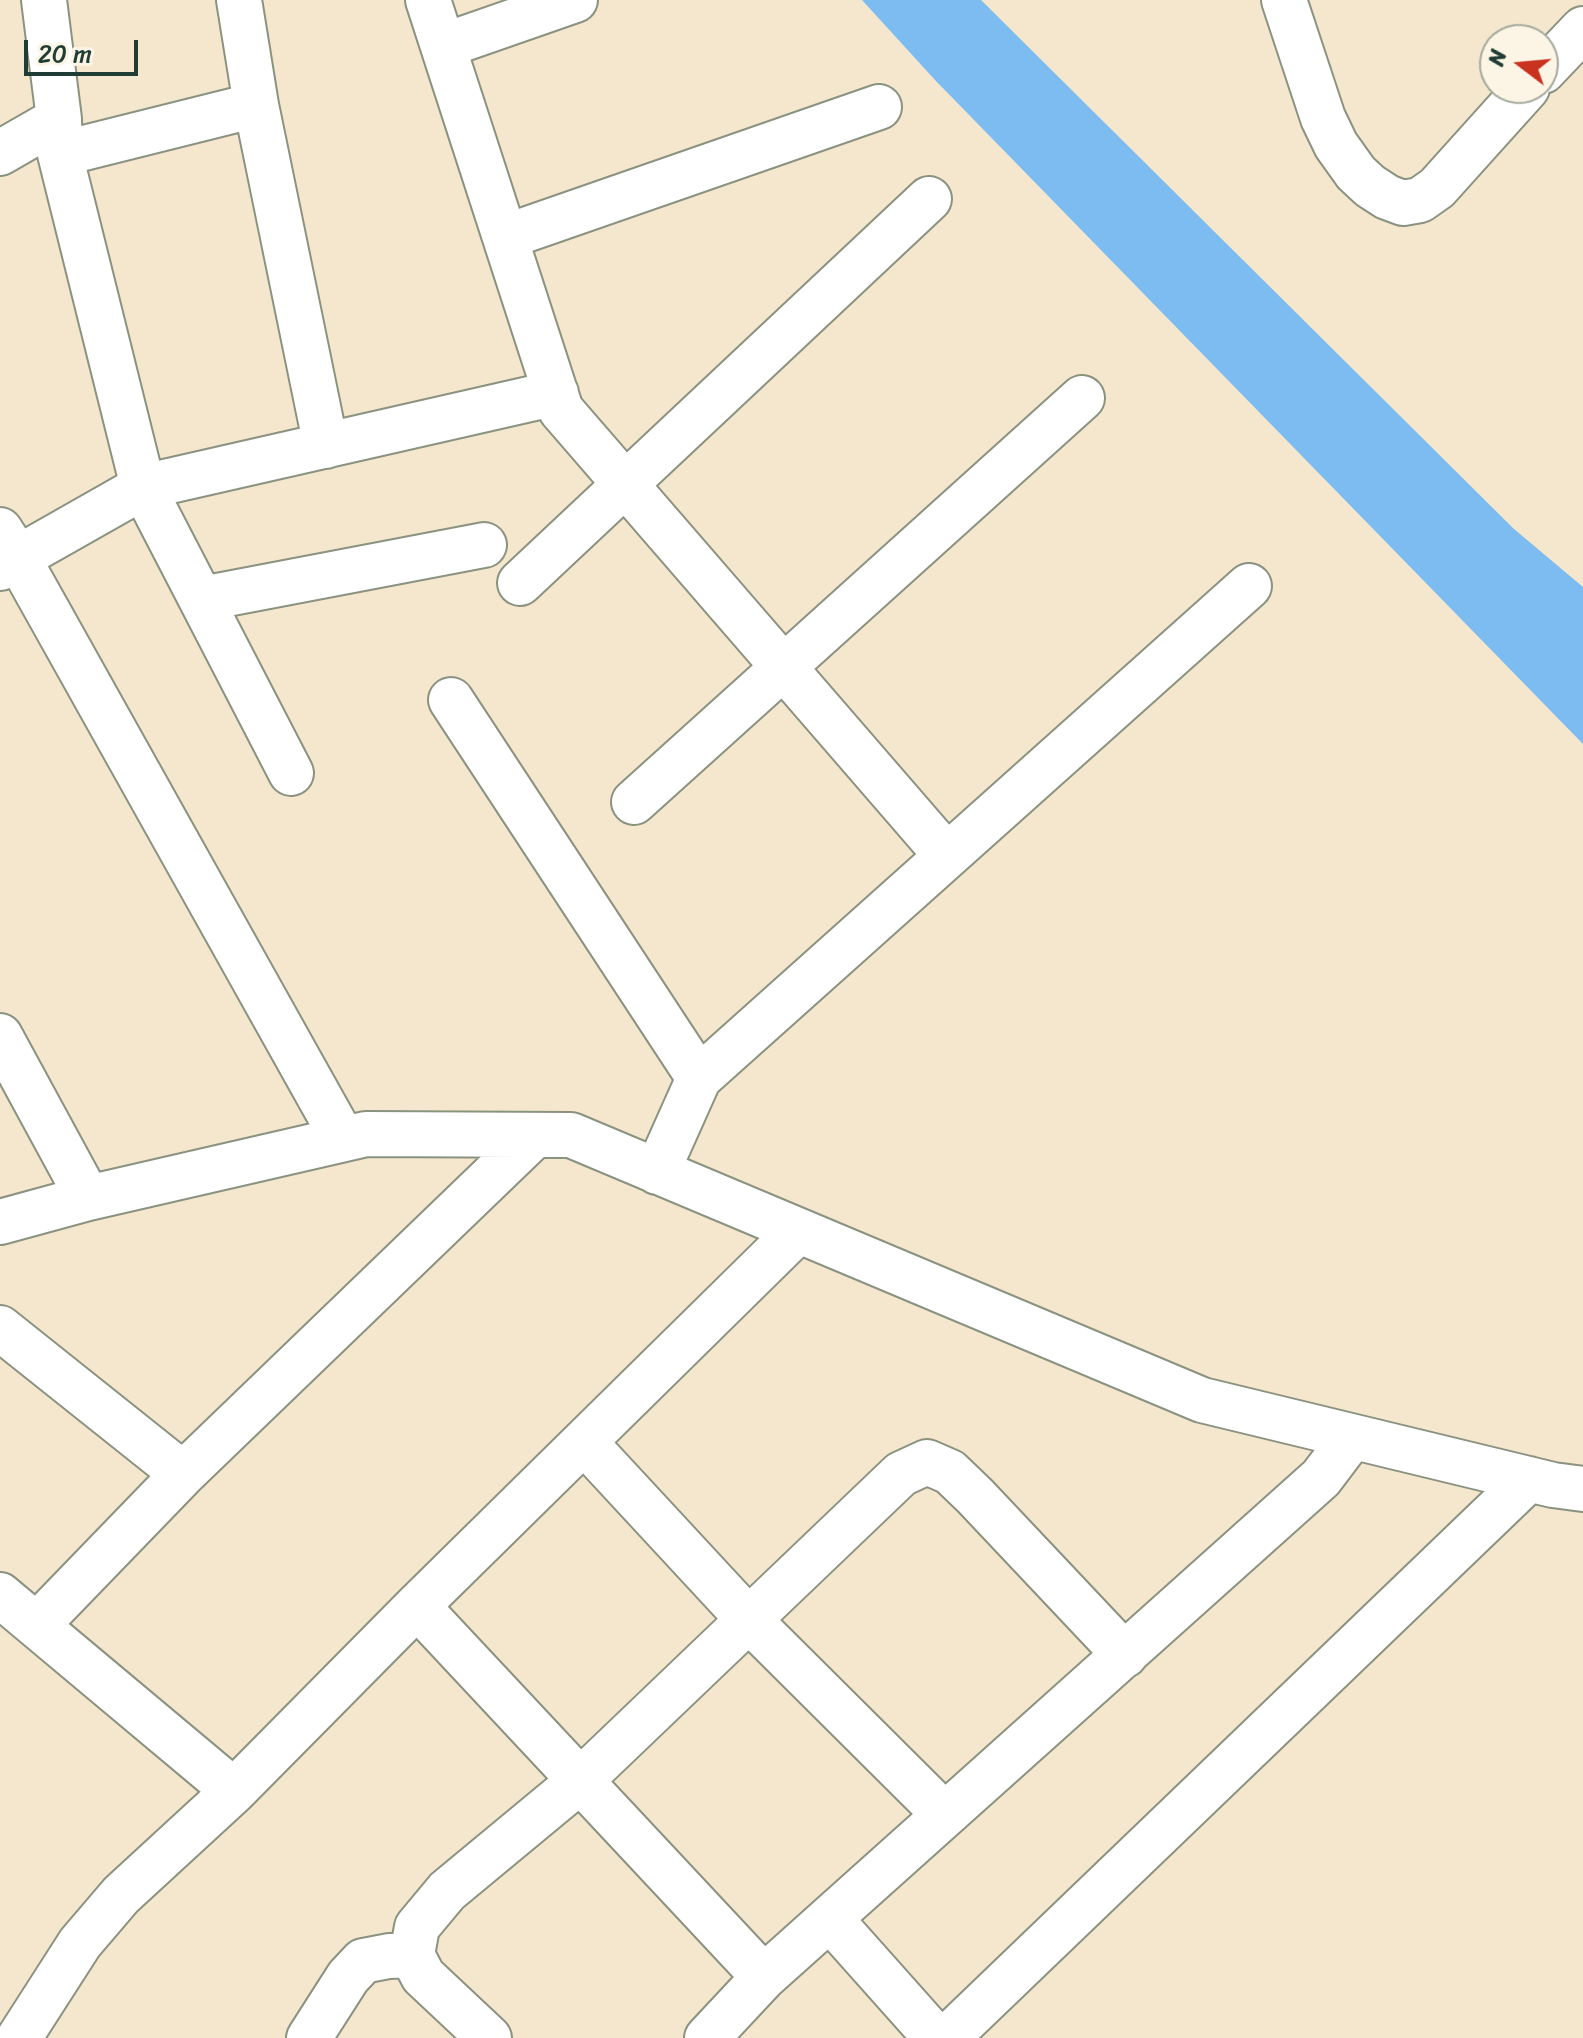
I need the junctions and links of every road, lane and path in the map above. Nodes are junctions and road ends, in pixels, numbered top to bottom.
1 (44, 0) edge
2 (239, 0) edge
3 (428, 0) edge
4 (575, 0) edge
5 (1284, 0) edge
6 (1583, 29) edge
7 (443, 46) junction
8 (1559, 54) edge
9 (1513, 104) edge
10 (256, 105) junction
11 (879, 107) dead end
12 (59, 136) junction
13 (0, 153) edge
14 (929, 199) dead end
15 (505, 237) junction
16 (556, 393) junction
17 (1082, 398) dead end
18 (326, 446) junction
19 (625, 484) junction
20 (143, 487) junction
21 (484, 545) dead end
22 (6, 552) edge
23 (520, 583) dead end
24 (1249, 586) dead end
25 (201, 599) junction
26 (784, 667) junction
27 (451, 700) dead end
28 (291, 773) dead end
29 (634, 802) dead end
30 (947, 856) junction
31 (0, 1036) edge
32 (699, 1078) junction
33 (535, 1135) junction
34 (343, 1139) junction
35 (657, 1172) junction
36 (88, 1198) junction
37 (0, 1222) edge
38 (798, 1231) junction
39 (0, 1328) edge
40 (1352, 1437) junction
41 (585, 1443) junction
42 (183, 1474) junction
43 (1529, 1479) junction
44 (1583, 1489) edge
45 (0, 1595) edge
46 (417, 1606) junction
47 (749, 1620) junction
48 (37, 1625) junction
49 (1125, 1655) junction
50 (581, 1780) junction
51 (234, 1791) junction
52 (945, 1815) junction
53 (830, 1919) junction
54 (412, 1955) junction
55 (764, 1977) junction
56 (19, 2038) edge
57 (309, 2038) edge
58 (489, 2038) edge
59 (707, 2038) edge
60 (936, 2038) edge
61 (947, 2038) edge

1 - 12 street
2 - 10 street
3 - 7 street
4 - 7 street
5 - 9 street
6 - 8 street
7 - 15 street
10 - 12 street
10 - 18 street
11 - 15 street
12 - 13 street
12 - 20 street
14 - 19 street
15 - 16 street
16 - 18 street
16 - 19 street
17 - 26 street
18 - 20 street
19 - 23 street
19 - 26 street
20 - 22 street
20 - 25 street
21 - 25 street
22 - 34 street
24 - 30 street
25 - 28 street
26 - 29 street
26 - 30 street
27 - 32 street
30 - 32 street
31 - 36 street
32 - 35 street
33 - 34 street
33 - 35 street
33 - 42 street
34 - 36 street
35 - 38 street
36 - 37 street
38 - 40 street
38 - 41 street
39 - 42 street
40 - 43 street
40 - 49 street
41 - 46 street
41 - 47 street
42 - 48 street
43 - 44 street
43 - 61 street
45 - 48 street
46 - 50 street
46 - 51 street
47 - 49 street
47 - 50 street
47 - 52 street
48 - 51 street
49 - 52 street
50 - 54 street
50 - 55 street
51 - 56 street
52 - 53 street
53 - 55 street
53 - 60 street
54 - 57 street
54 - 58 street
55 - 59 street

